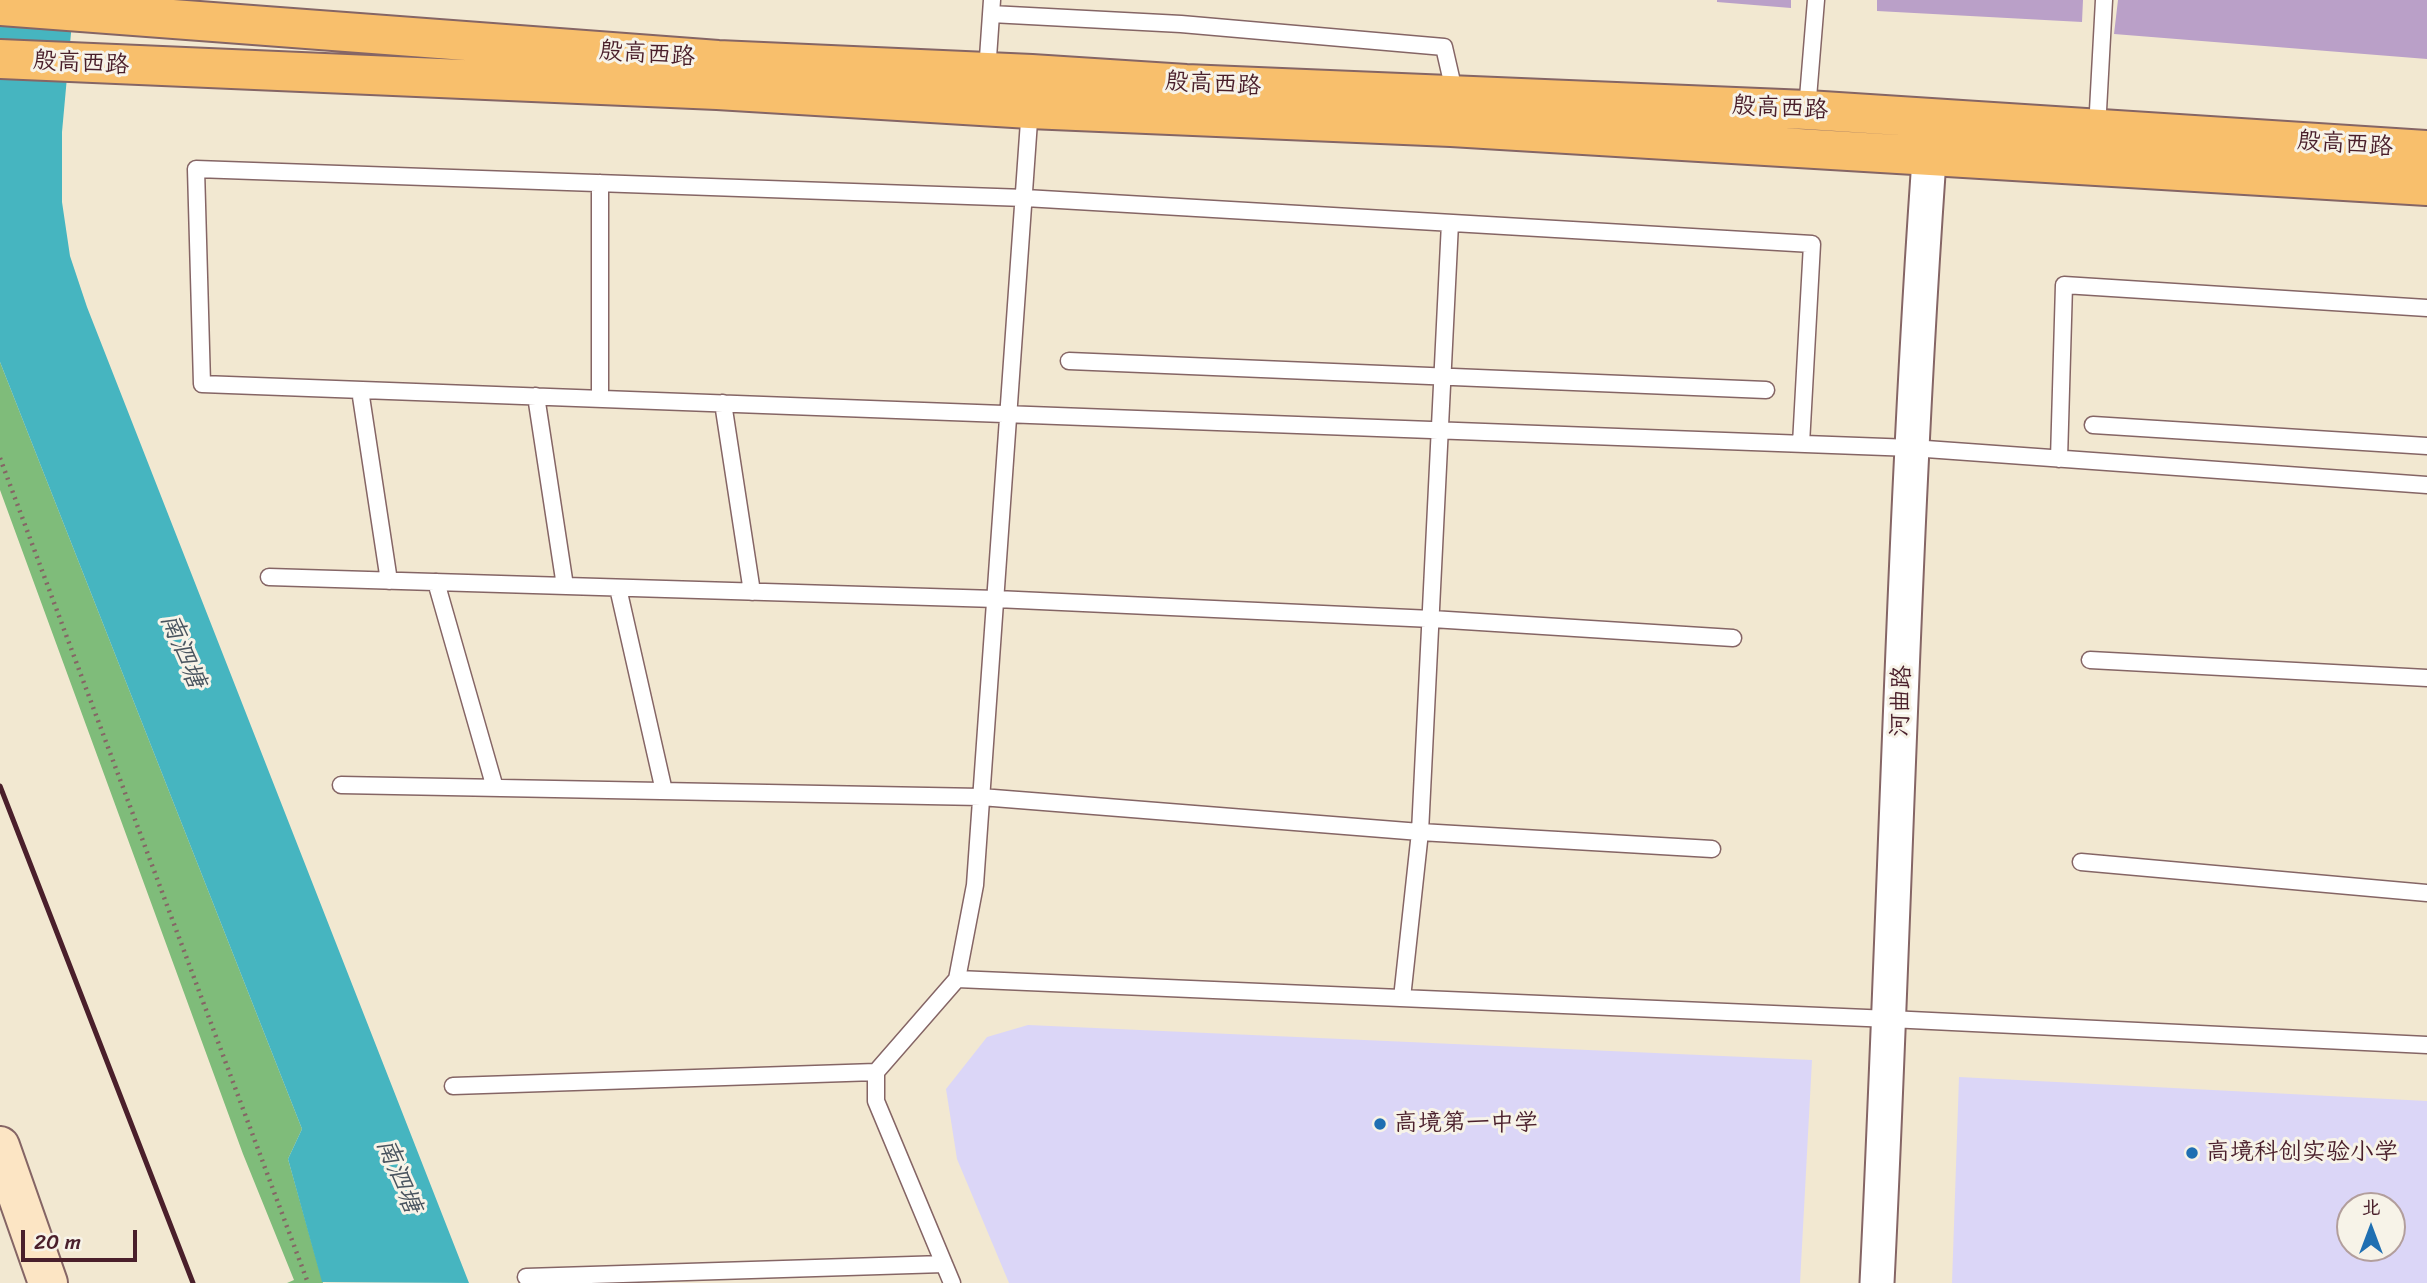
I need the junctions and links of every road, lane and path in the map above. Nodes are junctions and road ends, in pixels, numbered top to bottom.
1 (1816, 0) edge
2 (2104, 0) edge
3 (0, 6) edge
4 (991, 7) edge
5 (0, 59) edge
6 (988, 72) junction
7 (1031, 91) junction
8 (1455, 95) junction
9 (1807, 110) junction
10 (2097, 129) junction
11 (1931, 137) junction
12 (2427, 150) edge
13 (600, 183) junction
14 (2427, 186) edge
15 (1025, 198) junction
16 (1450, 223) junction
17 (2427, 308) edge
18 (1069, 361) dead end
19 (1443, 377) junction
20 (360, 390) junction
21 (1766, 390) dead end
22 (536, 396) junction
23 (600, 398) junction
24 (723, 403) junction
25 (1009, 413) junction
26 (2093, 425) dead end
27 (1441, 429) junction
28 (1801, 444) junction
29 (2427, 446) edge
30 (1912, 448) junction
31 (0, 458) edge
32 (2059, 459) junction
33 (2427, 485) edge
34 (269, 578) dead end
35 (389, 581) junction
36 (436, 582) junction
37 (565, 586) junction
38 (618, 588) junction
39 (752, 592) junction
40 (996, 599) junction
41 (1432, 619) junction
42 (1732, 638) dead end
43 (2090, 660) dead end
44 (2427, 678) edge
45 (341, 785) dead end
46 (495, 788) junction
47 (664, 791) junction
48 (981, 797) junction
49 (1420, 832) junction
50 (1712, 849) dead end
51 (2081, 862) dead end
52 (2427, 893) edge
53 (957, 979) junction
54 (1402, 998) junction
55 (1890, 1019) junction
56 (2427, 1045) edge
57 (876, 1072) junction
58 (453, 1086) dead end
59 (0, 1146) edge
60 (944, 1264) junction
61 (526, 1277) dead end
62 (48, 1283) edge
63 (308, 1283) edge
64 (952, 1283) edge
65 (1877, 1283) edge

1 - 9 lane
2 - 10 lane
3 - 6 main road, 殷高西路
4 - 6 lane
4 - 8 lane
5 - 7 main road, 殷高西路
6 - 7 main road, 殷高西路
7 - 8 main road, 殷高西路
7 - 11 main road, 殷高西路
7 - 15 lane
8 - 9 main road, 殷高西路
9 - 11 main road, 殷高西路
10 - 11 main road, 殷高西路
10 - 12 main road, 殷高西路
11 - 14 main road, 殷高西路
11 - 30 street, 河曲路
13 - 15 lane
13 - 20 lane
13 - 23 lane
15 - 16 lane
15 - 25 lane
16 - 19 lane
16 - 28 lane
17 - 32 lane
18 - 19 lane
19 - 21 lane
19 - 27 lane
20 - 22 lane
20 - 35 lane
22 - 23 lane
22 - 37 lane
23 - 24 lane
24 - 25 lane
24 - 39 lane
25 - 27 lane
25 - 40 lane
26 - 29 lane
27 - 28 lane
27 - 41 lane
28 - 30 lane
30 - 32 lane
30 - 55 street, 河曲路
31 - 63 path
32 - 33 lane
34 - 35 lane
35 - 36 lane
36 - 37 lane
36 - 46 lane
37 - 38 lane
38 - 39 lane
38 - 47 lane
39 - 40 lane
40 - 41 lane
40 - 48 lane
41 - 42 lane
41 - 49 lane
43 - 44 lane
45 - 46 lane
46 - 47 lane
47 - 48 lane
48 - 49 lane
48 - 53 lane
49 - 50 lane
49 - 54 lane
51 - 52 lane
53 - 54 lane
53 - 57 lane
54 - 55 lane
55 - 56 lane
55 - 65 street, 河曲路
57 - 58 lane
57 - 60 lane
59 - 62 street
60 - 61 lane
60 - 64 lane

